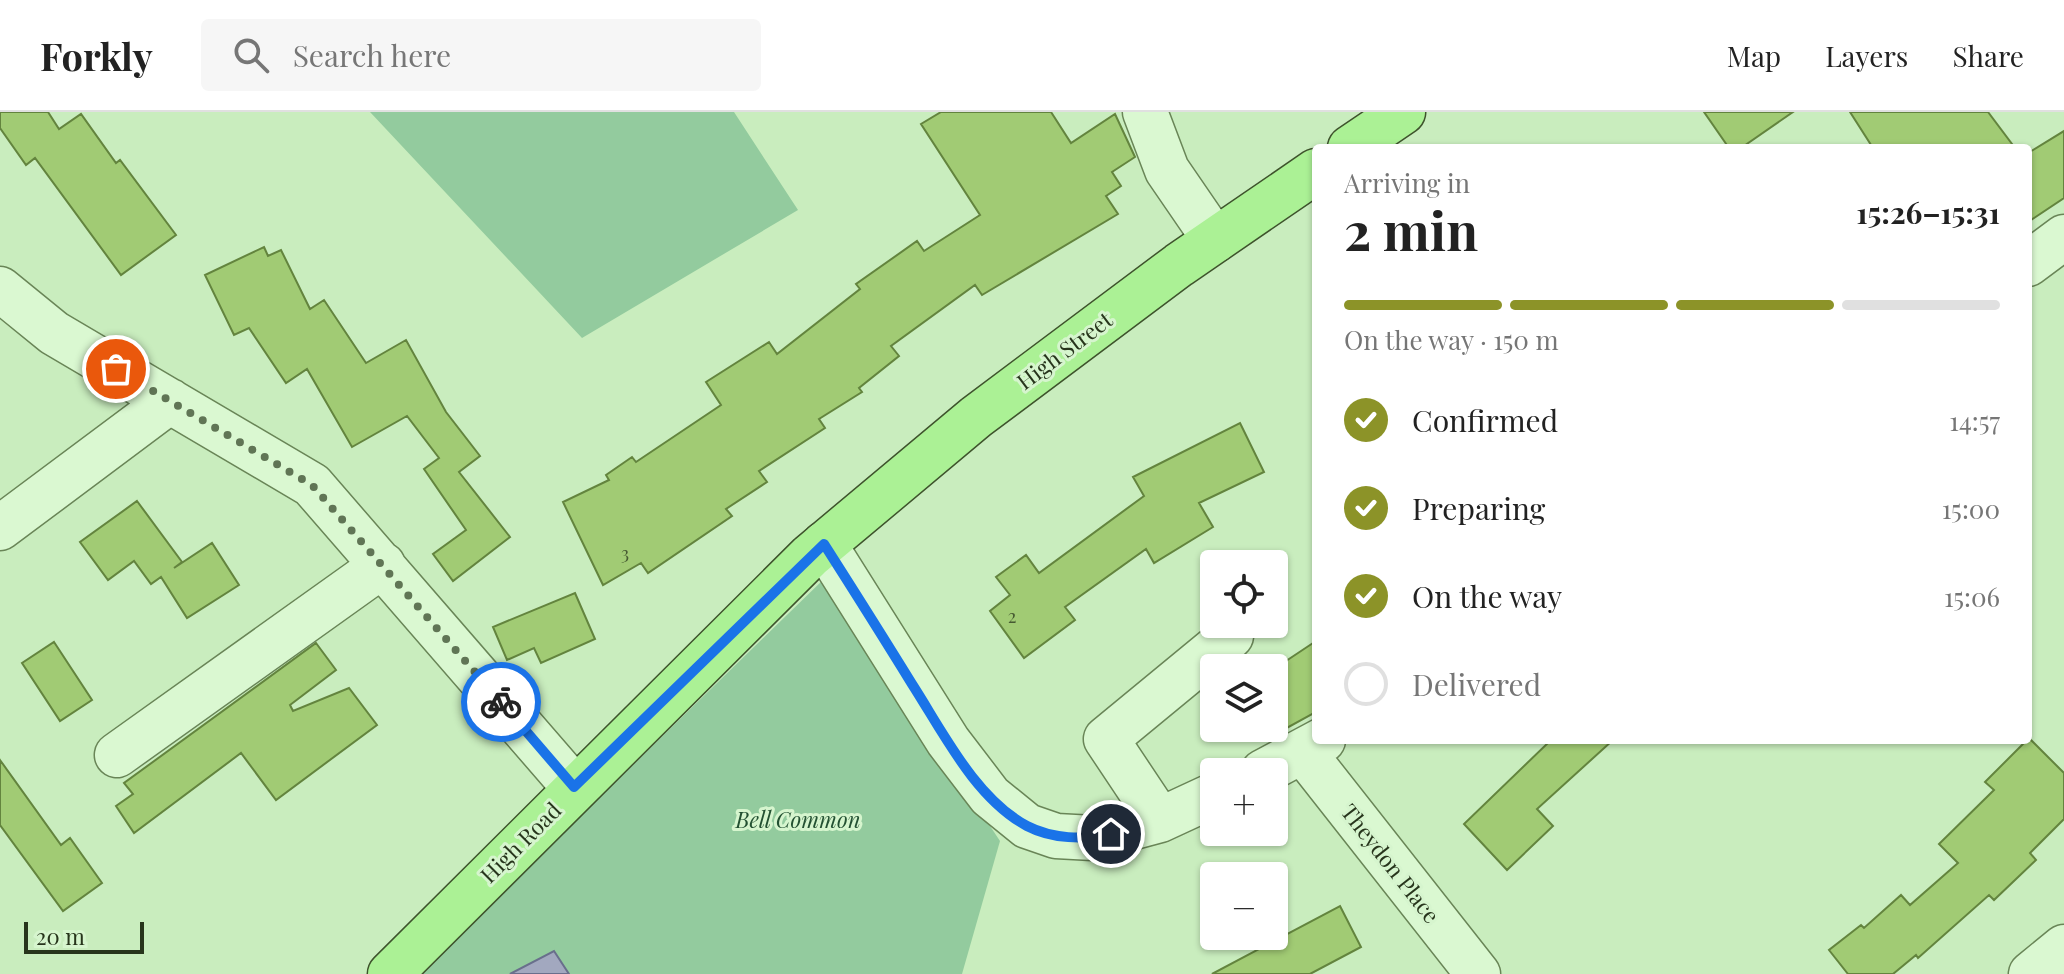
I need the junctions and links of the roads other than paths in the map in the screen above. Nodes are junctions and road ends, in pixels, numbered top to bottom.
1 (1145, 112) edge
2 (1403, 112) edge
3 (1356, 144) edge
4 (1312, 174) edge
5 (2064, 237) edge
6 (1215, 240) junction
7 (2032, 261) edge
8 (0, 289) edge
9 (170, 401) junction
10 (0, 528) edge
11 (824, 544) junction
12 (383, 565) junction
13 (1229, 638) edge
14 (1314, 746) edge
15 (117, 755) dead end
16 (1288, 759) edge
17 (574, 787) junction
18 (1200, 801) edge
19 (1160, 820) junction
20 (2064, 947) edge
21 (390, 974) edge
22 (1478, 974) edge
23 (2031, 974) edge

1 - 6 street
2 - 3 main road
4 - 6 main road, High Street
5 - 7 street
6 - 11 main road, High Street
8 - 9 street
9 - 10 street
9 - 12 street
11 - 17 main road, High Road
11 - 19 street
12 - 15 street
12 - 17 street
13 - 19 street
14 - 16 street
14 - 22 street, Theydon Place
17 - 21 main road, High Road
18 - 19 street
20 - 23 street

